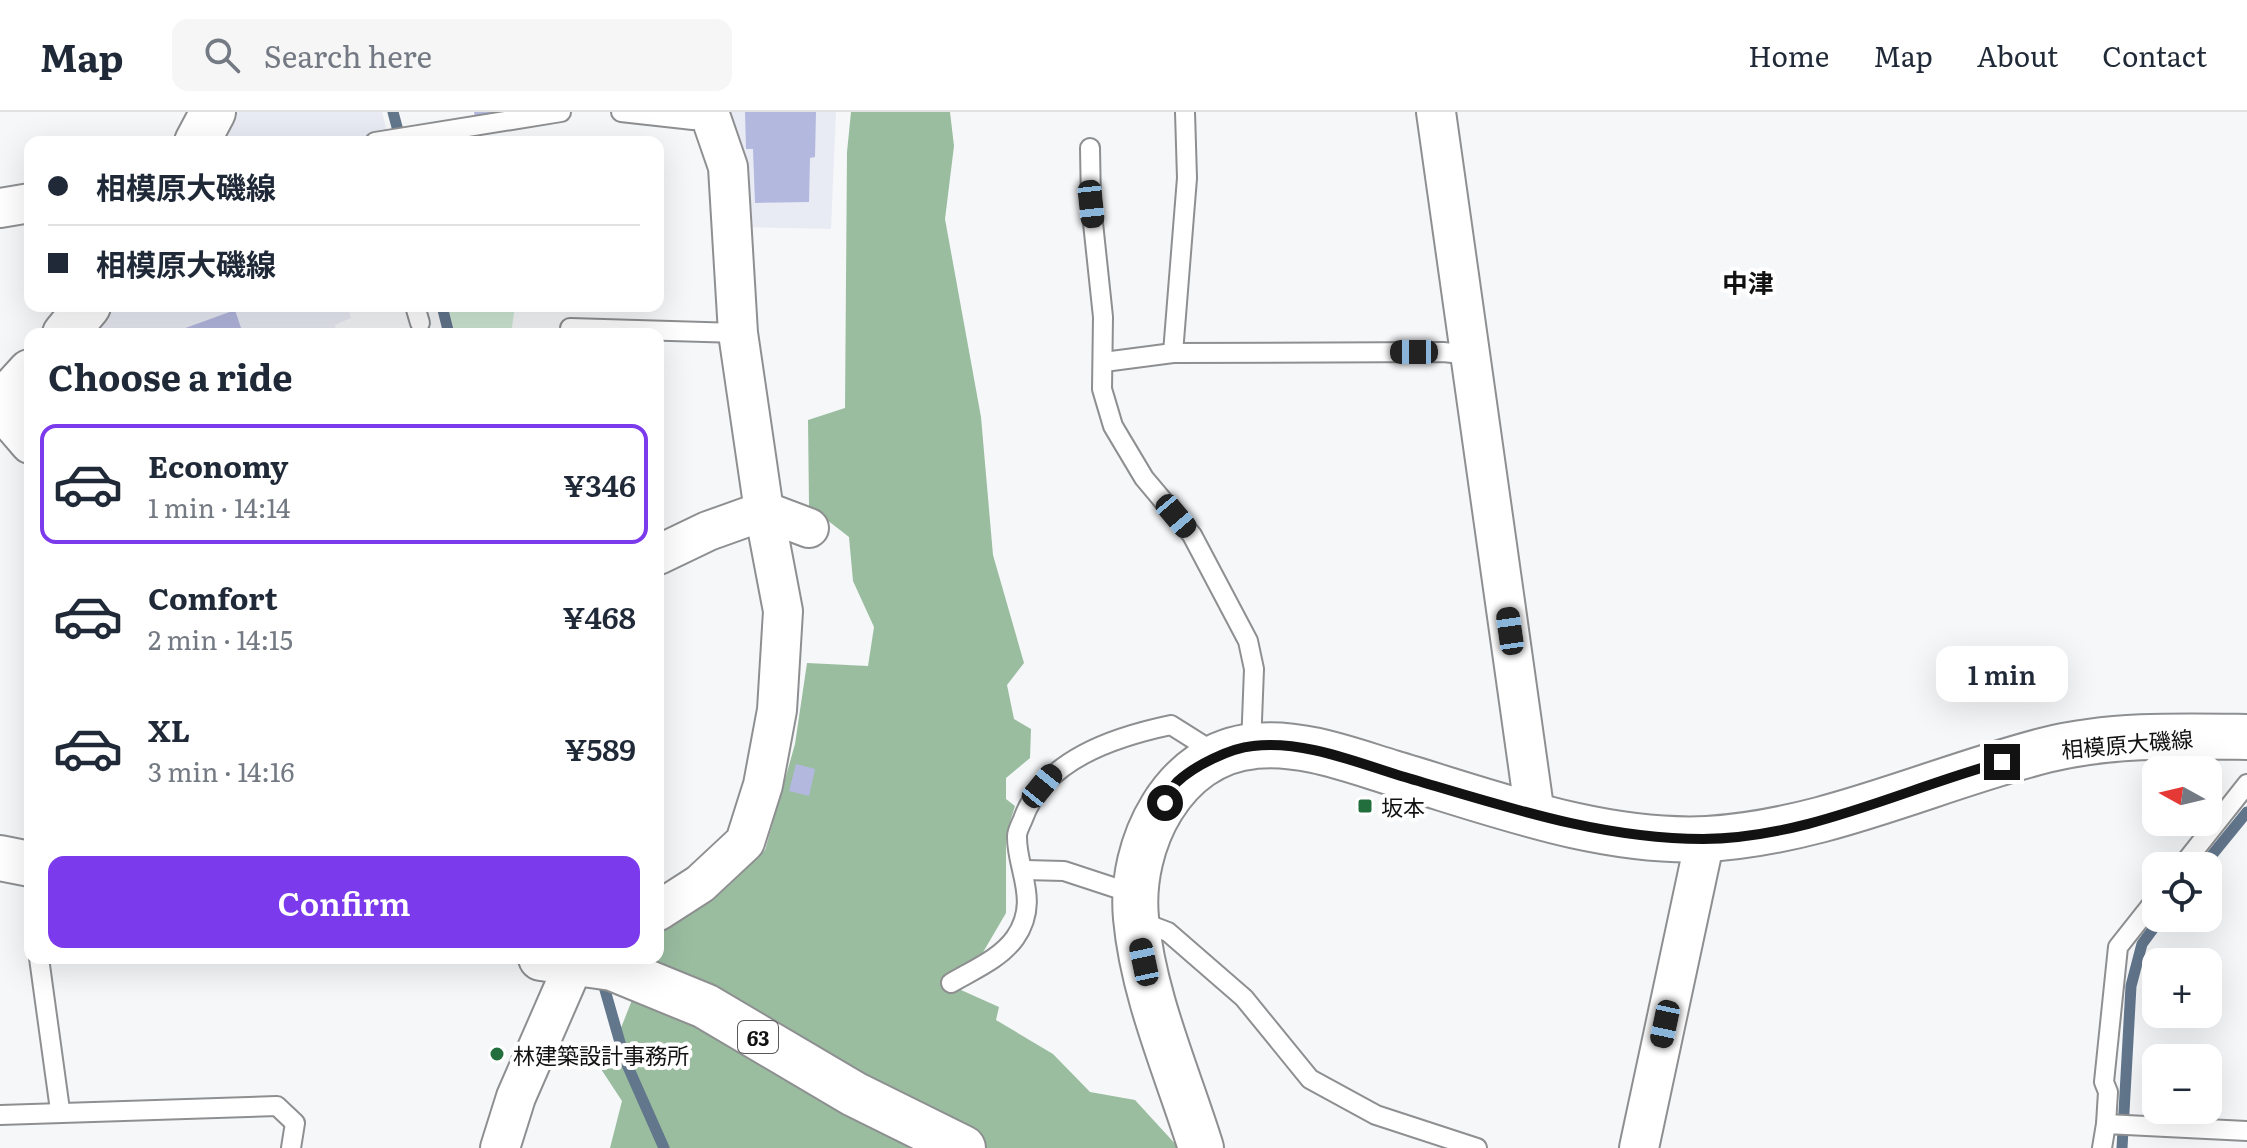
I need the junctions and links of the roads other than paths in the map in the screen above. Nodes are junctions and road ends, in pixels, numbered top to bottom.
1 (213, 112) edge
2 (561, 112) edge
3 (621, 112) edge
4 (1185, 112) edge
5 (1436, 112) edge
6 (710, 114) edge
7 (200, 136) edge
8 (411, 136) edge
9 (1090, 148) dead end
10 (24, 204) edge
11 (0, 208) edge
12 (83, 312) edge
13 (70, 328) edge
14 (664, 331) edge
15 (738, 333) junction
16 (1173, 353) junction
17 (1472, 355) junction
18 (1104, 362) junction
19 (24, 379) edge
20 (0, 407) edge
21 (24, 437) edge
22 (764, 511) junction
23 (809, 528) dead end
24 (664, 552) edge
25 (2247, 737) edge
26 (1236, 751) junction
27 (2247, 784) edge
28 (1535, 815) junction
29 (1705, 839) junction
30 (2193, 852) edge
31 (1025, 870) junction
32 (664, 907) edge
33 (1135, 907) junction
34 (2142, 917) edge
35 (40, 964) edge
36 (585, 964) edge
37 (591, 964) edge
38 (951, 983) dead end
39 (60, 1110) junction
40 (0, 1115) edge
41 (2116, 1124) junction
42 (2247, 1131) edge
43 (291, 1148) edge
44 (500, 1148) edge
45 (963, 1148) edge
46 (1201, 1148) edge
47 (1477, 1148) edge
48 (1639, 1148) edge
49 (2102, 1148) edge

1 - 7 main road
2 - 8 lane
3 - 6 lane
4 - 16 lane
5 - 17 street
6 - 15 street
9 - 18 lane
10 - 11 street
12 - 13 main road
14 - 15 lane
15 - 22 street
16 - 17 lane
16 - 18 lane
17 - 28 street
18 - 26 lane
19 - 20 main road
20 - 21 street
22 - 23 street
22 - 24 street
22 - 32 street
25 - 29 main road, 相模原大磯線
26 - 28 main road, 相模原大磯線
26 - 31 lane
26 - 33 main road
27 - 30 lane
28 - 29 main road, 相模原大磯線
29 - 48 street
31 - 33 lane
31 - 38 lane
33 - 46 main road
33 - 47 lane
34 - 41 lane
35 - 39 lane
36 - 44 street
37 - 45 main road, 63
39 - 40 lane
39 - 43 lane
41 - 42 lane
41 - 49 lane

